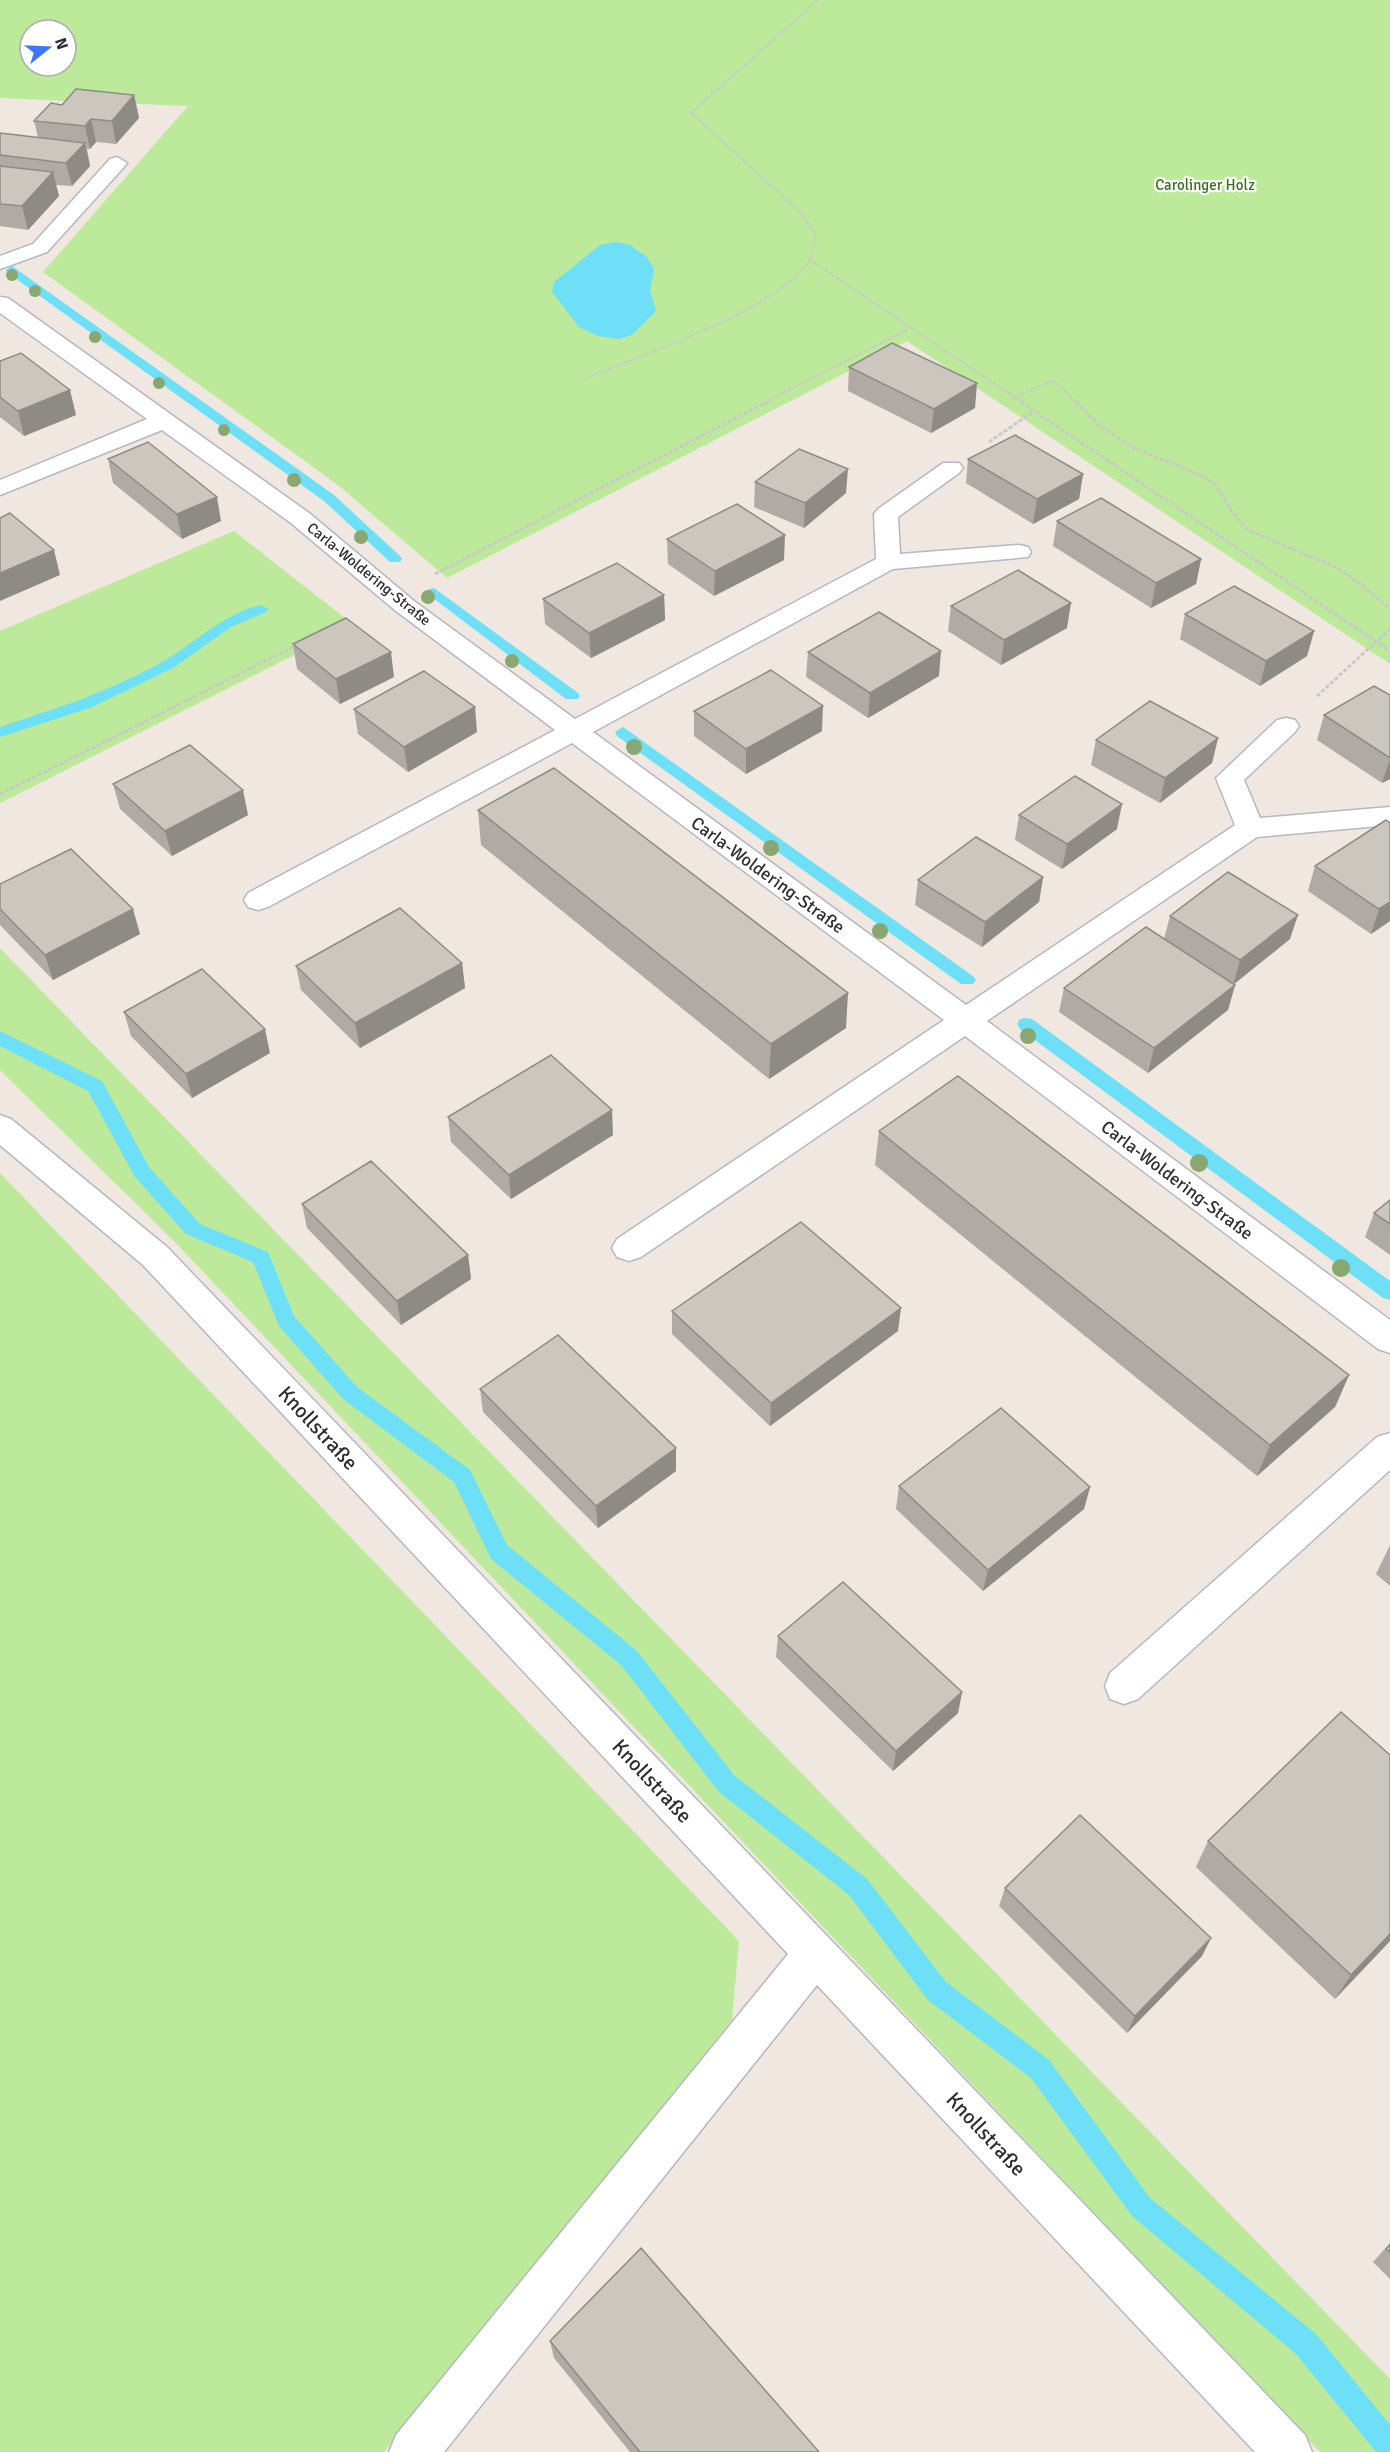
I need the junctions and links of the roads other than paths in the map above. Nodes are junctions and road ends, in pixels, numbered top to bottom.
1 (117, 163) dead end
2 (0, 263) edge
3 (0, 303) edge
4 (165, 420) junction
5 (951, 468) road end
6 (0, 488) edge
7 (1019, 552) dead end
8 (888, 562) junction
9 (1286, 726) road end
10 (571, 730) junction
11 (1390, 816) edge
12 (1250, 828) junction
13 (258, 900) dead end
14 (965, 1020) junction
15 (0, 1127) edge
16 (629, 1248) dead end
17 (1390, 1340) edge
18 (1390, 1448) edge
19 (1125, 1686) dead end
20 (816, 1954) junction
21 (413, 2452) edge
22 (1288, 2452) edge

1 - 2 street
3 - 4 street, Carla-Woldering-Straße
4 - 6 street
4 - 10 street, Carla-Woldering-Straße
5 - 8 street
7 - 8 street
8 - 10 street
9 - 12 street
10 - 13 street
10 - 14 street, Carla-Woldering-Straße
11 - 12 street
12 - 14 street
14 - 16 street
14 - 17 street, Carla-Woldering-Straße
15 - 20 street, Knollstraße
18 - 19 street
20 - 21 street
20 - 22 street, Knollstraße

